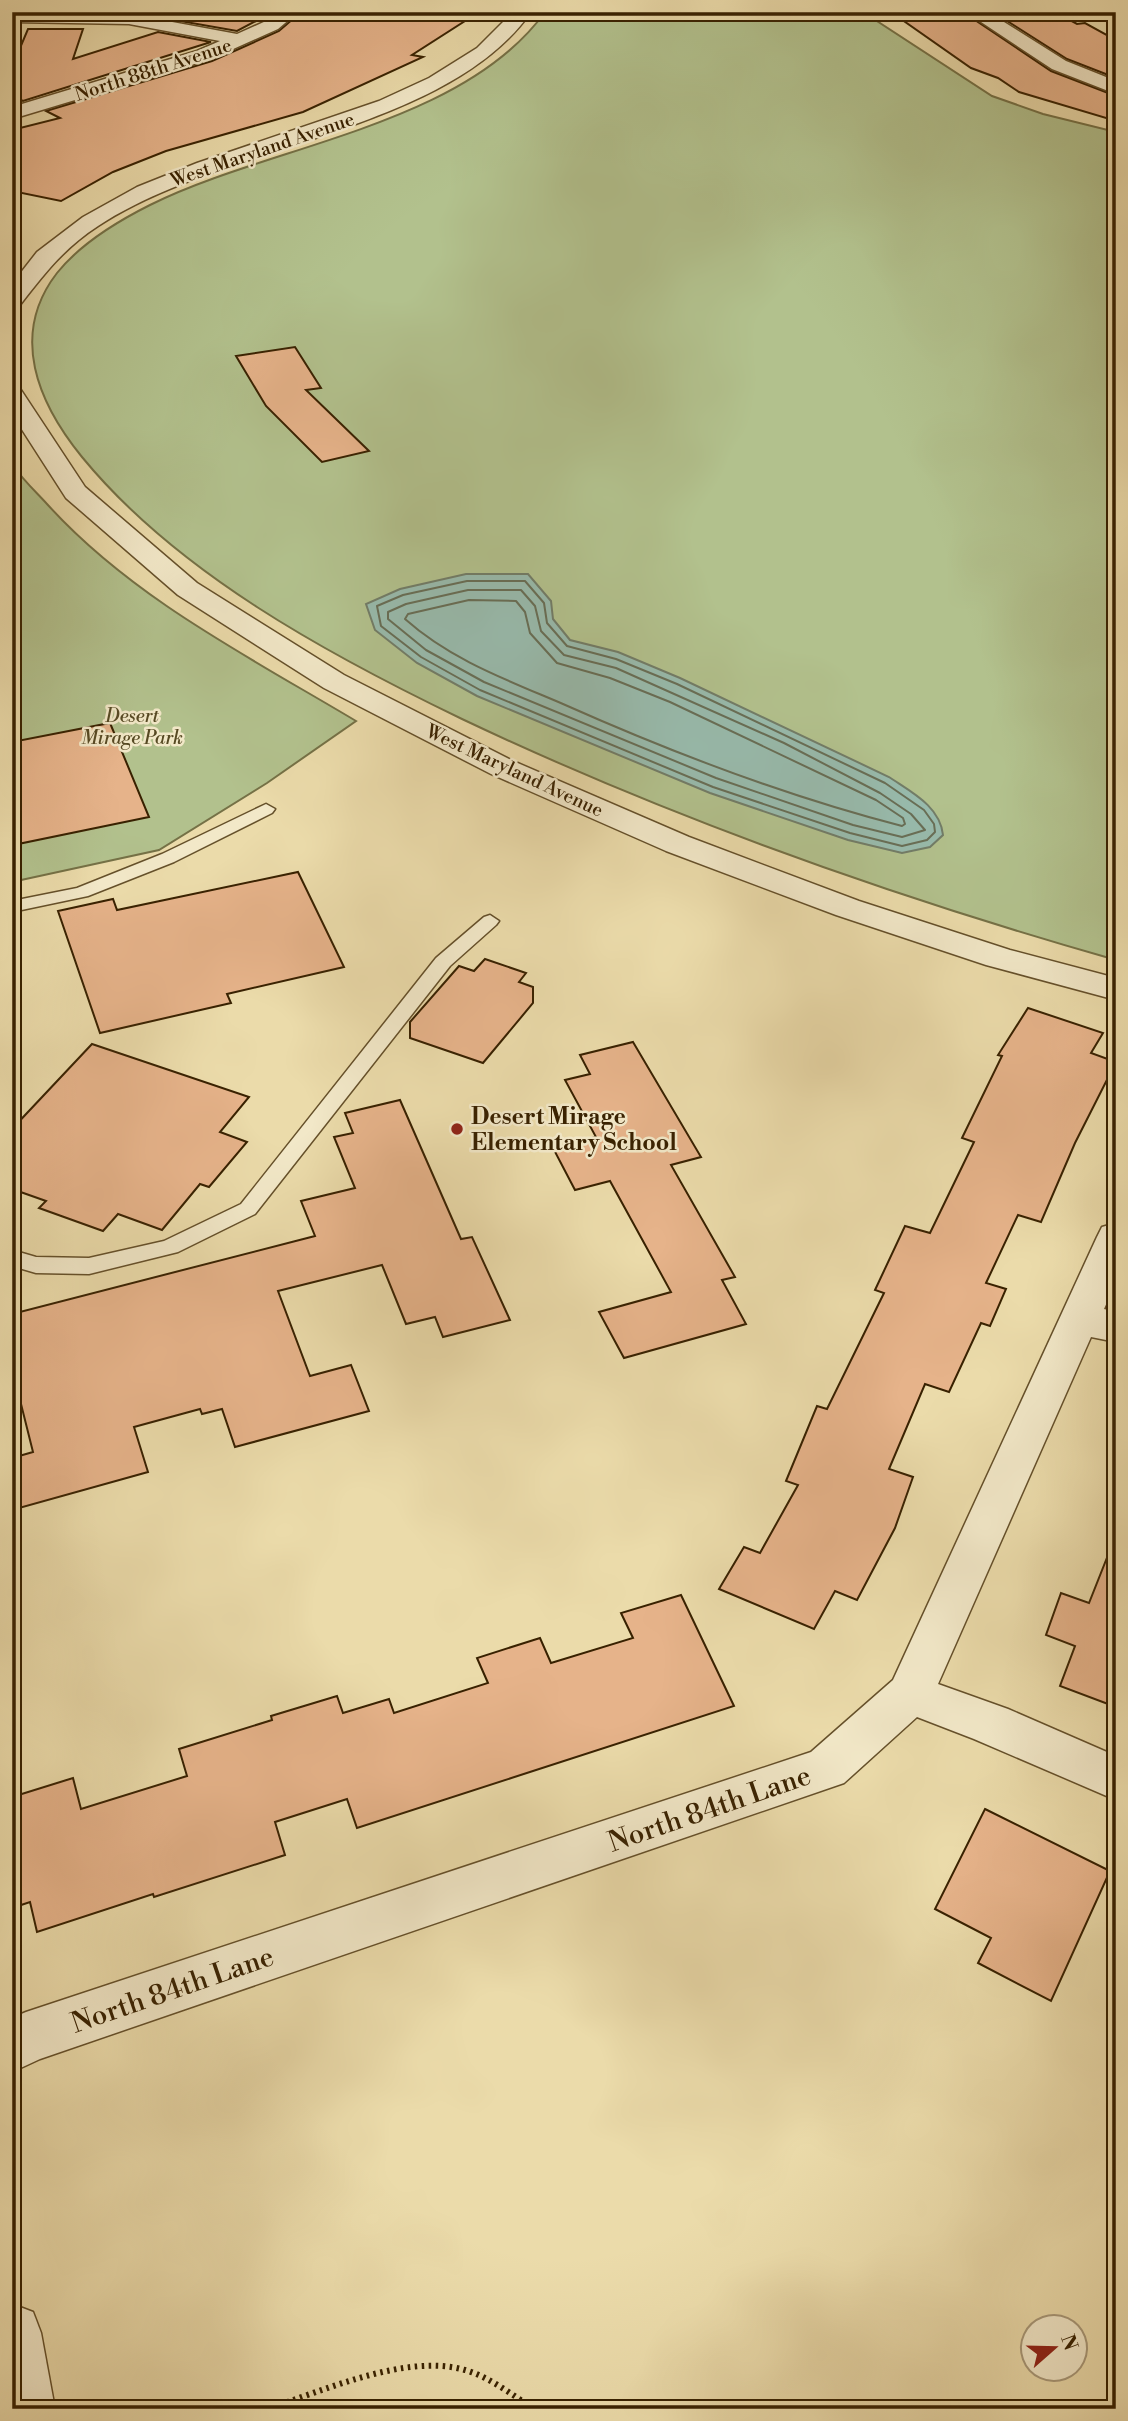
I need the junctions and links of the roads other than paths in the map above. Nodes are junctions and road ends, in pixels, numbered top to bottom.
1 (289, 12) edge
2 (522, 12) edge
3 (975, 12) edge
4 (12, 17) edge
5 (242, 40) junction
6 (1116, 88) edge
7 (12, 113) edge
8 (16, 287) edge
9 (12, 395) edge
10 (266, 809) dead end
11 (12, 907) edge
12 (490, 920) dead end
13 (1116, 989) edge
14 (1116, 1237) edge
15 (12, 1258) edge
16 (1098, 1323) edge
17 (910, 1694) junction
18 (1116, 1779) edge
19 (12, 2046) edge
20 (12, 2333) edge
21 (25, 2409) edge

1 - 5 street, North 88th Avenue
2 - 8 street, West Maryland Avenue
3 - 6 street
4 - 5 street
5 - 7 street, North 88th Avenue
9 - 13 street, West Maryland Avenue
10 - 11 lane
12 - 15 lane
14 - 16 street, North 84th Lane
16 - 17 street, North 84th Lane
17 - 18 street
17 - 19 street, North 84th Lane
20 - 21 street

